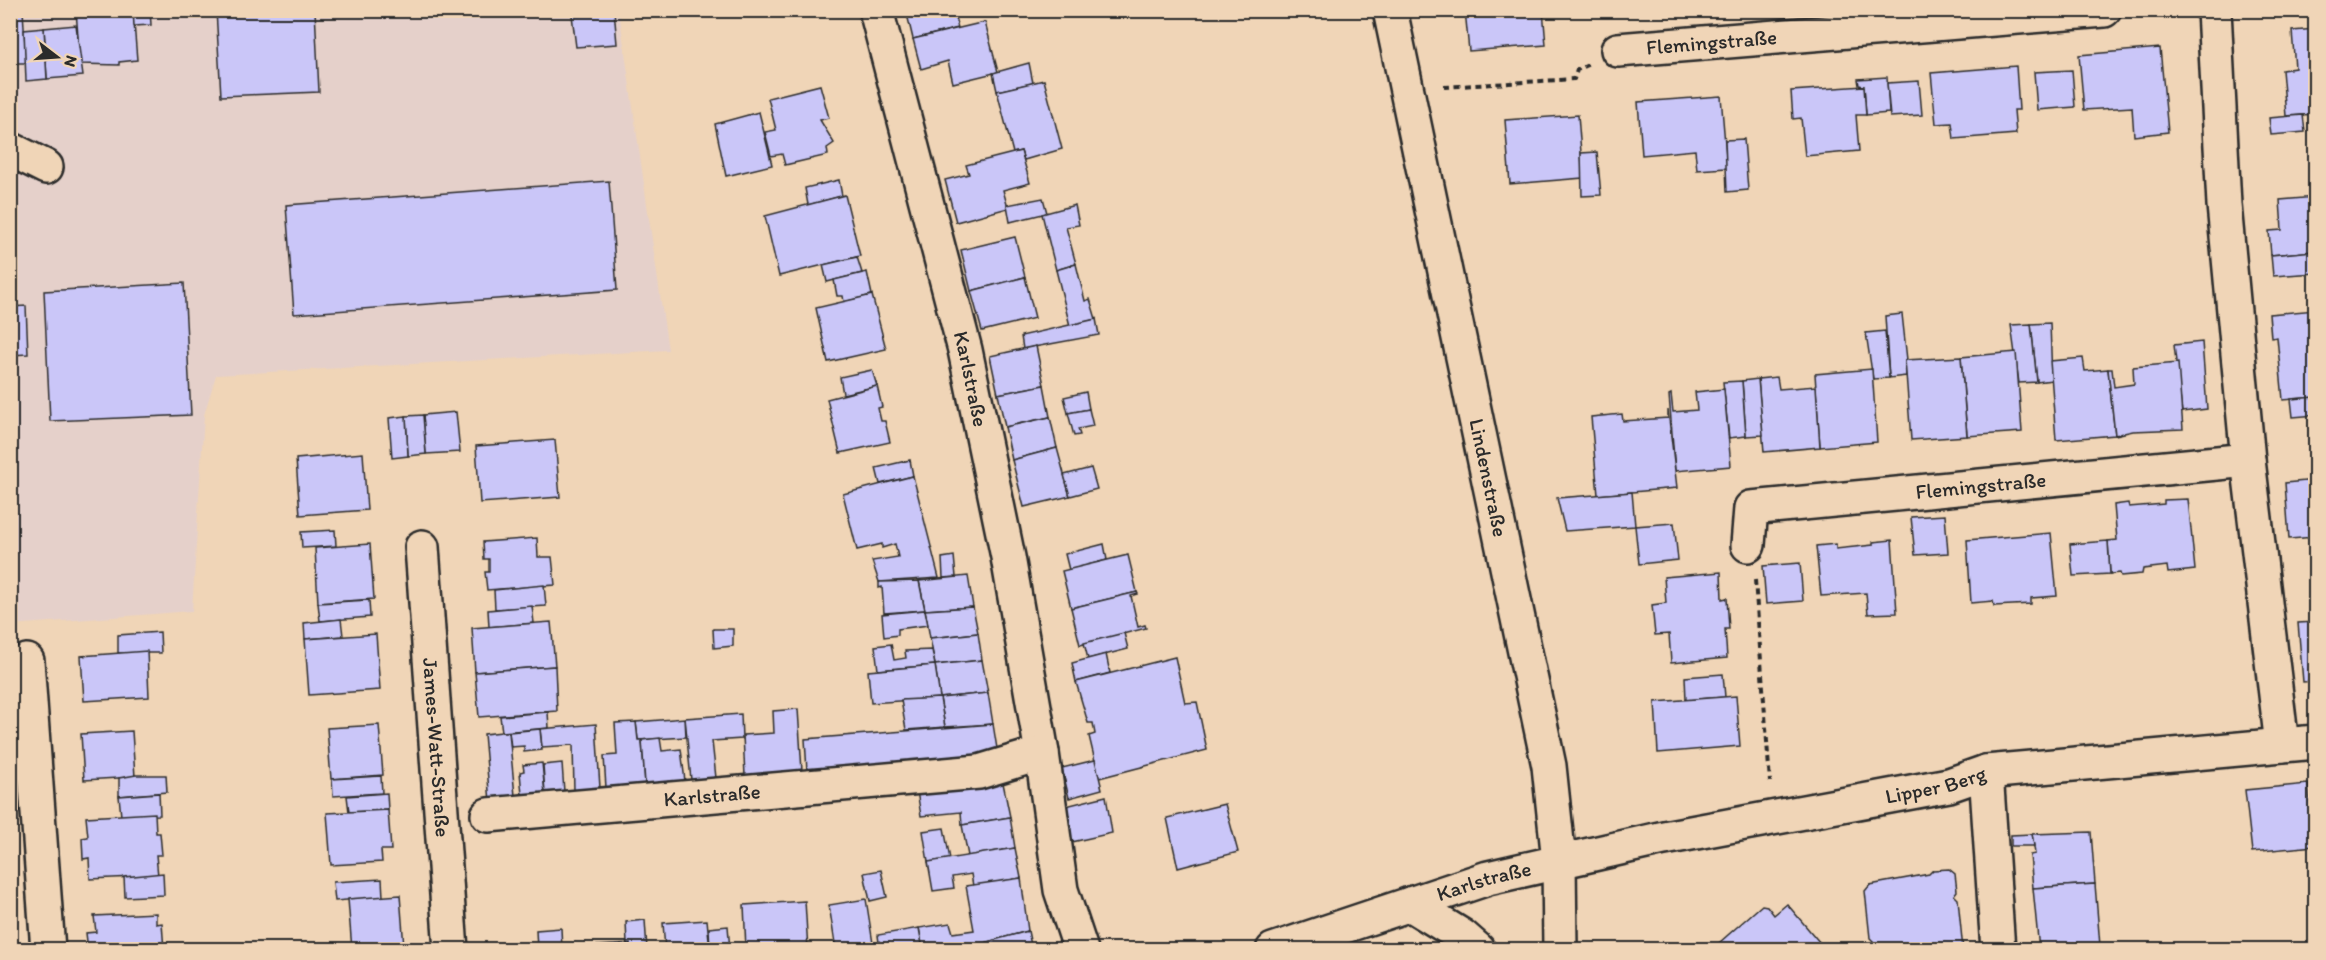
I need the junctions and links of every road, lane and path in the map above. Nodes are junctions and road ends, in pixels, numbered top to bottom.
1 (876, 10) edge
2 (1390, 10) edge
3 (2104, 10) edge
4 (2214, 10) edge
5 (2058, 13) edge
6 (1618, 50) joint
7 (1407, 88) junction
8 (10, 150) edge
9 (46, 167) dead end
10 (2248, 460) junction
11 (1748, 545) joint
12 (422, 547) dead end
13 (27, 661) dead end
14 (2316, 742) edge
15 (2282, 745) junction
16 (1042, 753) junction
17 (1986, 772) junction
18 (1780, 780) dead end
19 (488, 815) dead end
20 (1559, 861) junction
21 (1410, 904) junction
22 (48, 950) edge
23 (451, 950) edge
24 (1081, 950) edge
25 (1274, 950) edge
26 (1478, 950) edge
27 (1560, 950) edge
28 (1998, 950) edge

1 - 16 street, Karlstraße
2 - 7 street, Lindenstraße
3 - 5 street, Flemingstraße
4 - 10 street
5 - 6 street, Flemingstraße
6 - 7 path
7 - 20 street, Lindenstraße
8 - 9 street
10 - 11 street, Flemingstraße
10 - 15 street
11 - 18 path
12 - 23 street, James-Watt-Straße
13 - 22 street
14 - 15 street, Lipper Berg
15 - 17 street, Lipper Berg
16 - 19 street, Karlstraße
16 - 24 street, Karlstraße
17 - 20 street, Lipper Berg
17 - 28 street
20 - 21 street, Karlstraße
20 - 27 street, Lindenstraße
21 - 25 street, Karlstraße
21 - 26 street, Karlstraße

